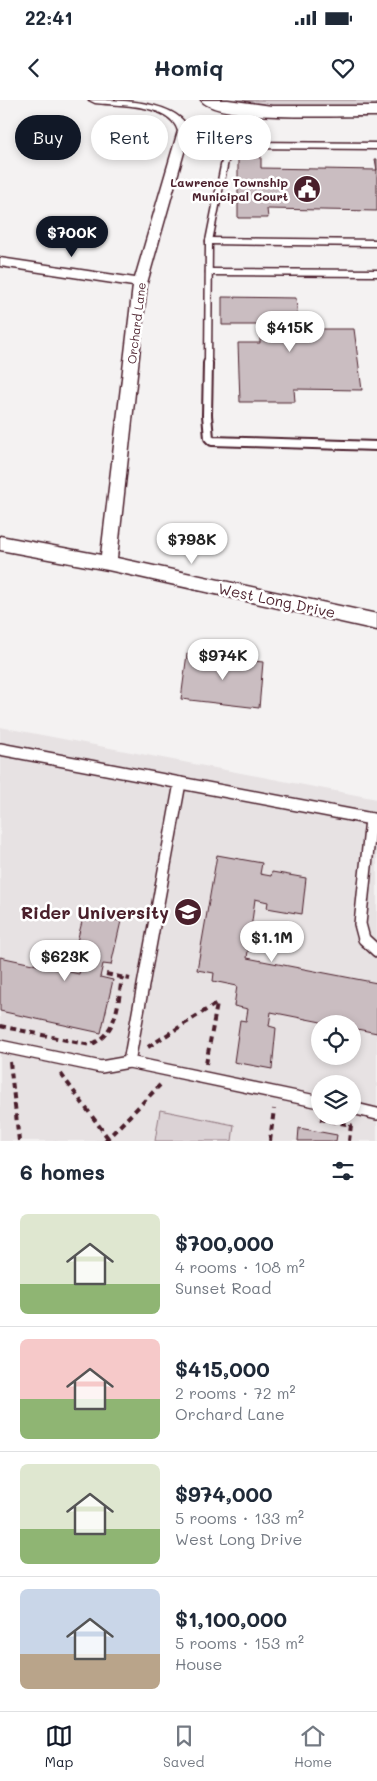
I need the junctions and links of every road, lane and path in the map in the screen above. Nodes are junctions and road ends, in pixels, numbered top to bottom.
1 (95, 100) edge
2 (210, 100) edge
3 (377, 112) edge
4 (377, 146) edge
5 (209, 241) junction
6 (377, 243) edge
7 (0, 262) edge
8 (209, 272) junction
9 (377, 273) edge
10 (140, 283) junction
11 (377, 446) edge
12 (0, 543) edge
13 (108, 563) junction
14 (377, 622) edge
15 (0, 749) edge
16 (180, 783) junction
17 (374, 820) edge
18 (377, 951) edge
19 (106, 974) dead end
20 (122, 977) junction
21 (144, 981) junction
22 (0, 1026) edge
23 (4, 1047) edge
24 (46, 1055) junction
25 (129, 1062) junction
26 (204, 1077) junction
27 (158, 1085) dead end
28 (311, 1100) edge
29 (274, 1109) dead end
30 (361, 1110) edge
31 (377, 1114) edge
32 (350, 1125) dead end
33 (107, 1139) edge
34 (19, 1141) edge
35 (270, 1141) edge
36 (349, 1141) edge

1 - 10 street, Orchard Lane
2 - 3 highway
4 - 5 lane
5 - 6 lane
5 - 8 lane
7 - 10 street
8 - 9 lane
8 - 11 lane
10 - 13 street, Orchard Lane
12 - 13 street, West Long Drive
13 - 14 street, West Long Drive
15 - 16 lane
16 - 17 lane
16 - 21 lane
17 - 18 lane
19 - 20 path
20 - 21 path
20 - 22 path
21 - 25 lane
23 - 24 lane
23 - 34 path
24 - 25 lane
24 - 33 path
25 - 26 lane
25 - 26 path
26 - 28 lane
27 - 33 path
29 - 35 path
30 - 31 lane
32 - 36 path

